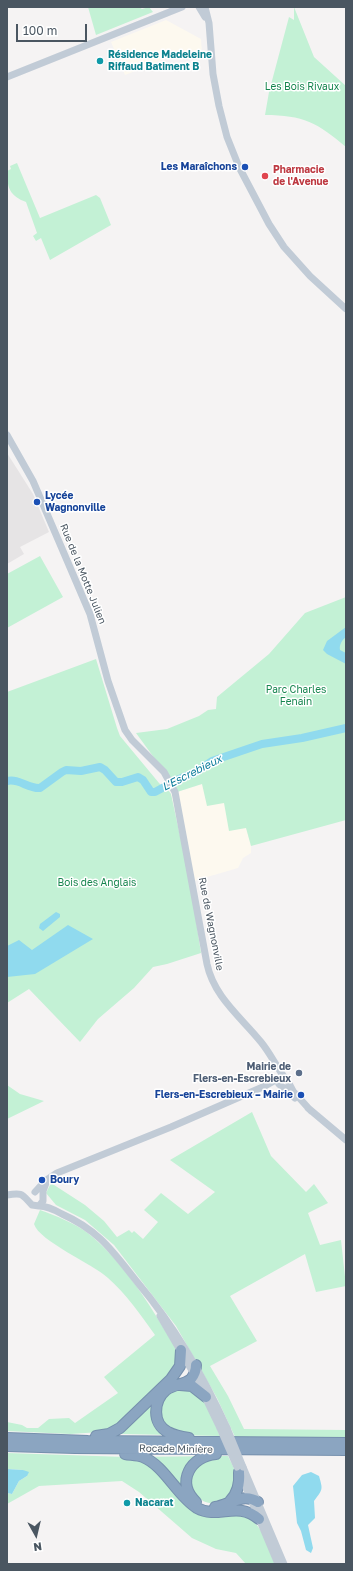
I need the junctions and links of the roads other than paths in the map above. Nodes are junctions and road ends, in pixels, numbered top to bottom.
1 (174, 7) edge
2 (182, 7) edge
3 (199, 7) edge
4 (205, 7) edge
5 (161, 16) junction
6 (210, 35) junction
7 (7, 77) edge
8 (346, 309) edge
9 (7, 435) edge
10 (172, 785) joint
11 (281, 1081) junction
12 (346, 1140) edge
13 (51, 1176) junction
14 (34, 1192) junction
15 (7, 1195) edge
16 (43, 1197) junction
17 (29, 1201) junction
18 (39, 1206) junction
19 (68, 1216) junction
20 (138, 1282) junction
21 (181, 1350) junction
22 (196, 1371) junction
23 (175, 1382) junction
24 (206, 1397) junction
25 (223, 1428) junction
26 (7, 1438) edge
27 (44, 1440) junction
28 (223, 1442) junction
29 (346, 1443) edge
30 (7, 1446) edge
31 (75, 1448) junction
32 (258, 1450) junction
33 (346, 1450) edge
34 (240, 1469) junction
35 (253, 1499) junction
36 (230, 1502) junction
37 (239, 1510) junction
38 (259, 1520) junction
39 (278, 1564) edge
40 (284, 1564) edge

1 - 5 street
2 - 5 street
3 - 6 street
4 - 6 street
5 - 7 street
6 - 8 street
9 - 10 street, Rue de la Motte Julien
10 - 11 street, Rue de Wagnonville
11 - 12 street, Rue de Wagnonville
11 - 13 street
13 - 14 street
13 - 16 street
14 - 15 street
14 - 16 street
14 - 17 street
15 - 17 street
16 - 18 street
16 - 19 street
17 - 18 street
18 - 19 street
19 - 20 street
20 - 21 street
20 - 22 street
21 - 22 street
21 - 23 highway
22 - 23 highway
22 - 24 street
22 - 25 street
23 - 24 highway
23 - 27 highway
23 - 28 highway
24 - 25 street
25 - 34 street, bridge
26 - 27 highway, Rocade Minière
27 - 28 highway, Rocade Minière
28 - 29 highway, Rocade Minière
30 - 31 highway, Rocade Minière
31 - 32 highway, Rocade Minière
31 - 37 highway
32 - 33 highway, Rocade Minière
32 - 36 highway
34 - 35 street
34 - 36 highway
35 - 36 highway
35 - 37 highway
35 - 38 street
35 - 40 street
37 - 38 highway
38 - 39 street

